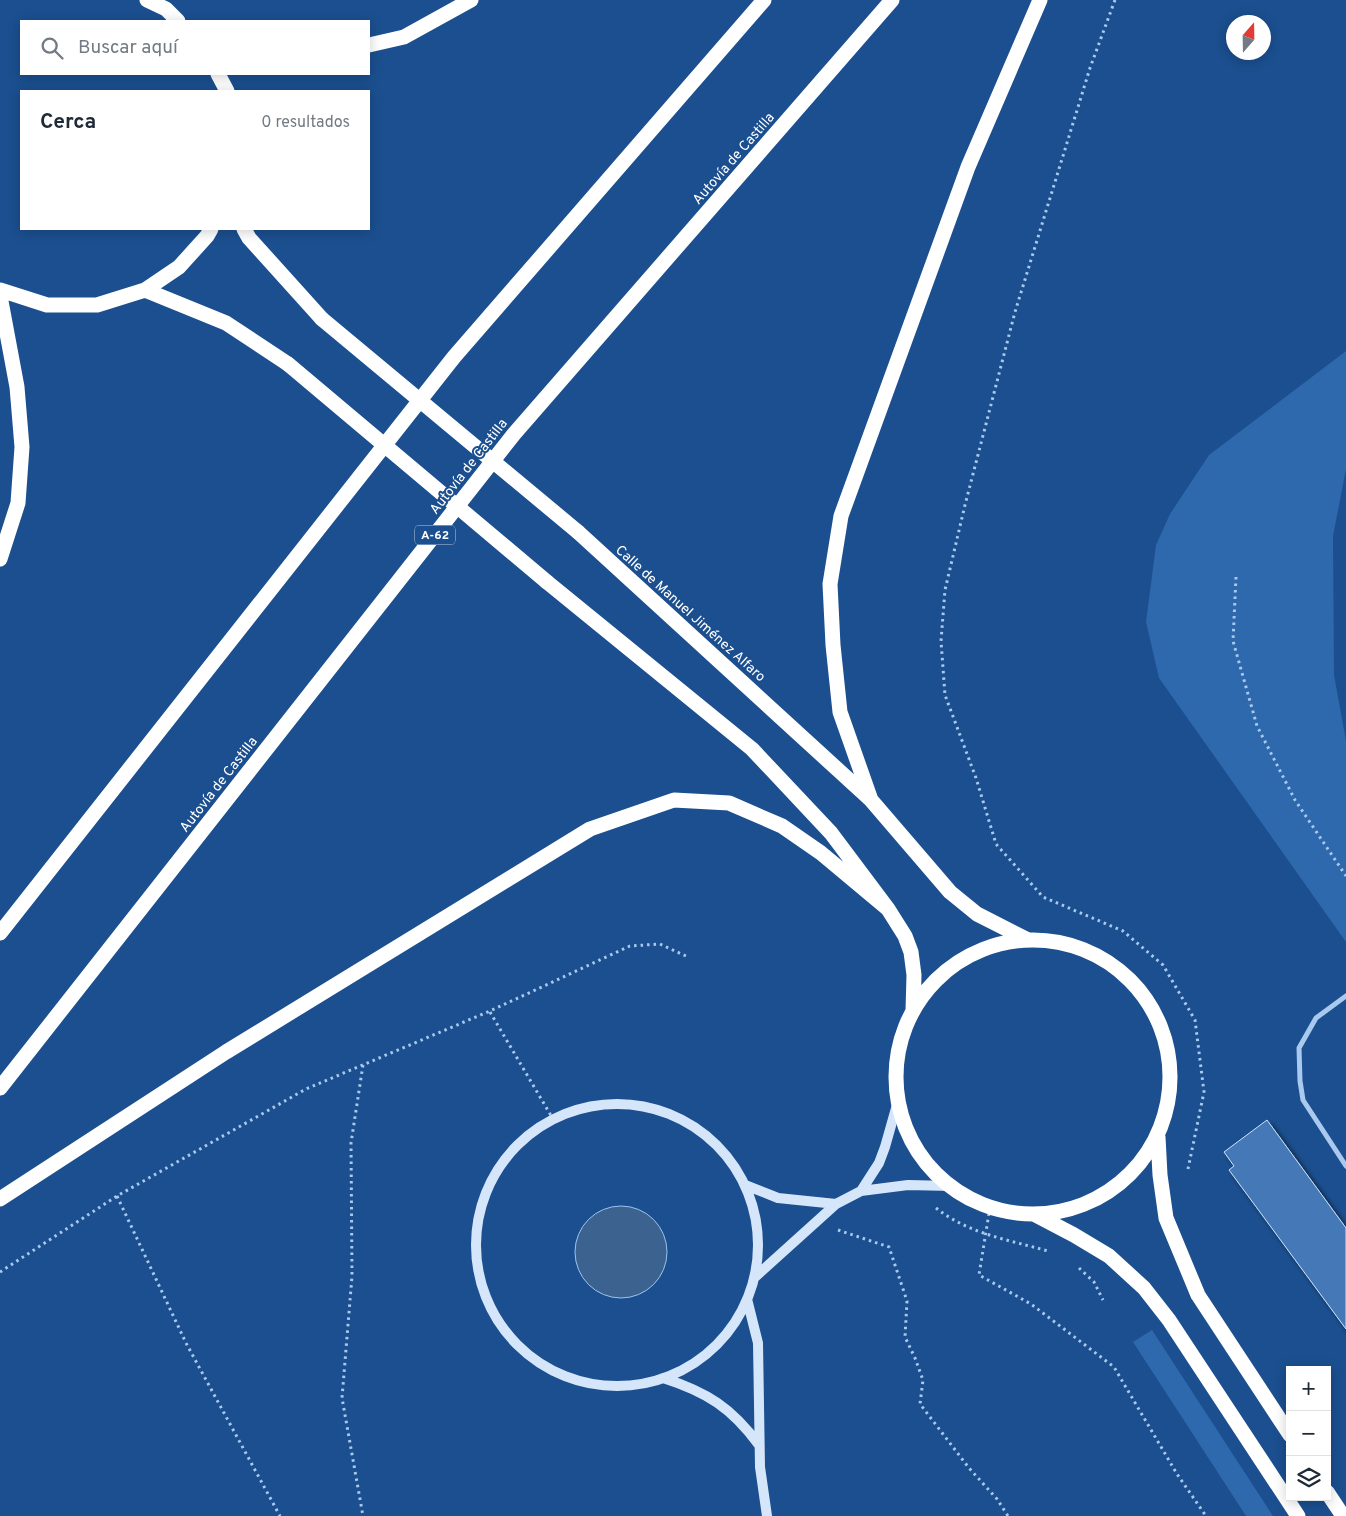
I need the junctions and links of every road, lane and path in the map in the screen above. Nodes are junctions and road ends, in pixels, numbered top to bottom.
1 (147, 0) edge
2 (471, 0) edge
3 (764, 0) edge
4 (892, 0) edge
5 (1040, 0) edge
6 (1115, 0) edge
7 (177, 20) edge
8 (370, 45) edge
9 (219, 75) edge
10 (226, 90) edge
11 (210, 230) edge
12 (245, 230) edge
13 (0, 290) edge
14 (145, 290) junction
15 (0, 296) edge
16 (0, 559) edge
17 (1236, 577) dead end
18 (871, 800) junction
19 (1346, 876) edge
20 (888, 909) junction
21 (0, 934) edge
22 (1028, 940) junction
23 (688, 957) dead end
24 (1346, 996) edge
25 (490, 1011) junction
26 (913, 1011) junction
27 (363, 1065) junction
28 (0, 1088) edge
29 (898, 1100) junction
30 (553, 1119) junction
31 (1158, 1137) junction
32 (1346, 1166) edge
33 (1188, 1170) dead end
34 (745, 1185) junction
35 (950, 1186) junction
36 (861, 1191) junction
37 (117, 1196) junction
38 (0, 1199) edge
39 (836, 1204) junction
40 (930, 1204) dead end
41 (990, 1207) junction
42 (1034, 1214) junction
43 (834, 1228) dead end
44 (986, 1234) junction
45 (1054, 1254) dead end
46 (1076, 1265) dead end
47 (0, 1272) edge
48 (754, 1278) junction
49 (747, 1299) junction
50 (1103, 1300) dead end
51 (663, 1378) junction
52 (1286, 1429) edge
53 (760, 1445) junction
54 (1331, 1498) edge
55 (280, 1516) edge
56 (363, 1516) edge
57 (767, 1516) edge
58 (1008, 1516) edge
59 (1206, 1516) edge
60 (1298, 1516) edge
61 (1343, 1516) edge

1 - 7 highway
2 - 8 highway
3 - 21 highway
4 - 28 highway, Autovía de Castilla / A-62
5 - 18 highway
6 - 33 path
9 - 10 highway
11 - 14 highway
12 - 18 highway, Calle de Manuel Jiménez Alfaro, bridge
13 - 14 highway
14 - 20 highway, bridge
15 - 16 highway
17 - 19 path
18 - 22 highway, Calle de Manuel Jiménez Alfaro
20 - 26 highway
20 - 38 highway
22 - 26 highway
22 - 31 highway
23 - 25 path
24 - 32 street
25 - 27 path
25 - 30 path
26 - 29 highway
27 - 37 path
27 - 56 path
29 - 35 highway
29 - 36 street
30 - 34 street
30 - 51 street
31 - 42 highway
31 - 52 highway
34 - 39 street
34 - 48 street
35 - 36 street
35 - 41 highway
36 - 39 street
37 - 47 path
37 - 55 path
39 - 48 street
40 - 44 path
41 - 42 highway
41 - 44 path
42 - 60 highway
43 - 58 path
44 - 45 path
44 - 59 path
46 - 50 path
48 - 49 street
49 - 51 street
49 - 53 street
51 - 53 street
53 - 57 street
54 - 61 highway

